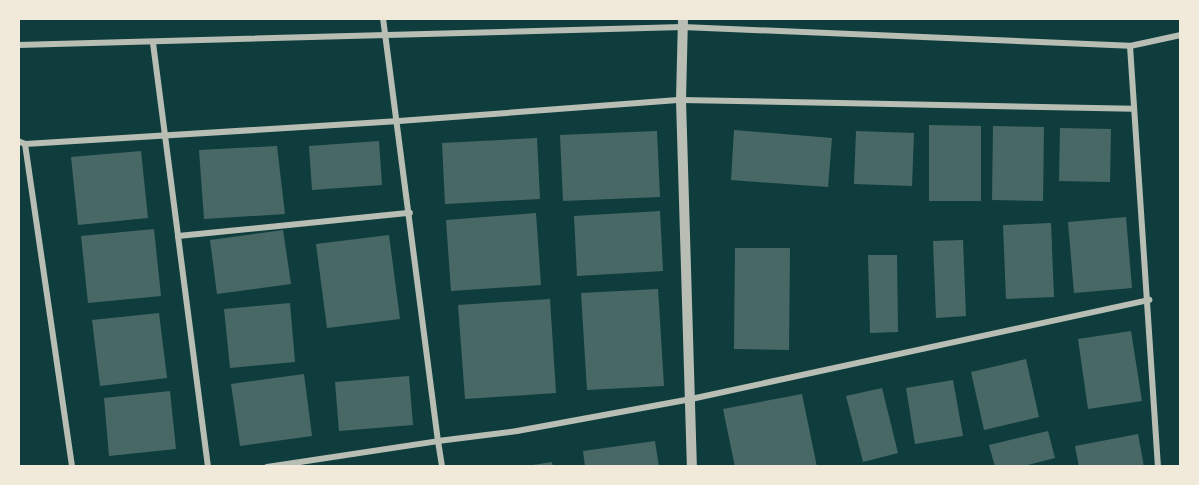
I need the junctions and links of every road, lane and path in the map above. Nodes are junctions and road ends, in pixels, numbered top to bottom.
1 (383, 18) edge
2 (683, 22) edge
3 (1181, 34) edge
4 (386, 35) junction
5 (153, 43) junction
6 (18, 45) edge
7 (1130, 46) junction
8 (681, 100) junction
9 (1133, 109) junction
10 (399, 121) junction
11 (162, 134) junction
12 (22, 142) edge
13 (410, 213) junction
14 (178, 236) junction
15 (1149, 300) junction
16 (691, 399) junction
17 (438, 441) junction
18 (72, 467) edge
19 (208, 467) edge
20 (267, 467) edge
21 (442, 467) edge
22 (692, 467) edge
23 (1158, 467) edge

1 - 4 street
2 - 4 street
2 - 7 street
2 - 8 street
3 - 7 street
4 - 5 street
4 - 10 street
5 - 6 street
5 - 11 street
7 - 9 street
8 - 9 street
8 - 10 street
8 - 16 street
9 - 15 street
10 - 11 street
10 - 13 street
11 - 12 street
11 - 14 street
12 - 18 street
13 - 14 street
13 - 17 street
14 - 19 street
15 - 16 street
15 - 23 street
16 - 17 street
16 - 22 street
17 - 20 street
17 - 21 street

